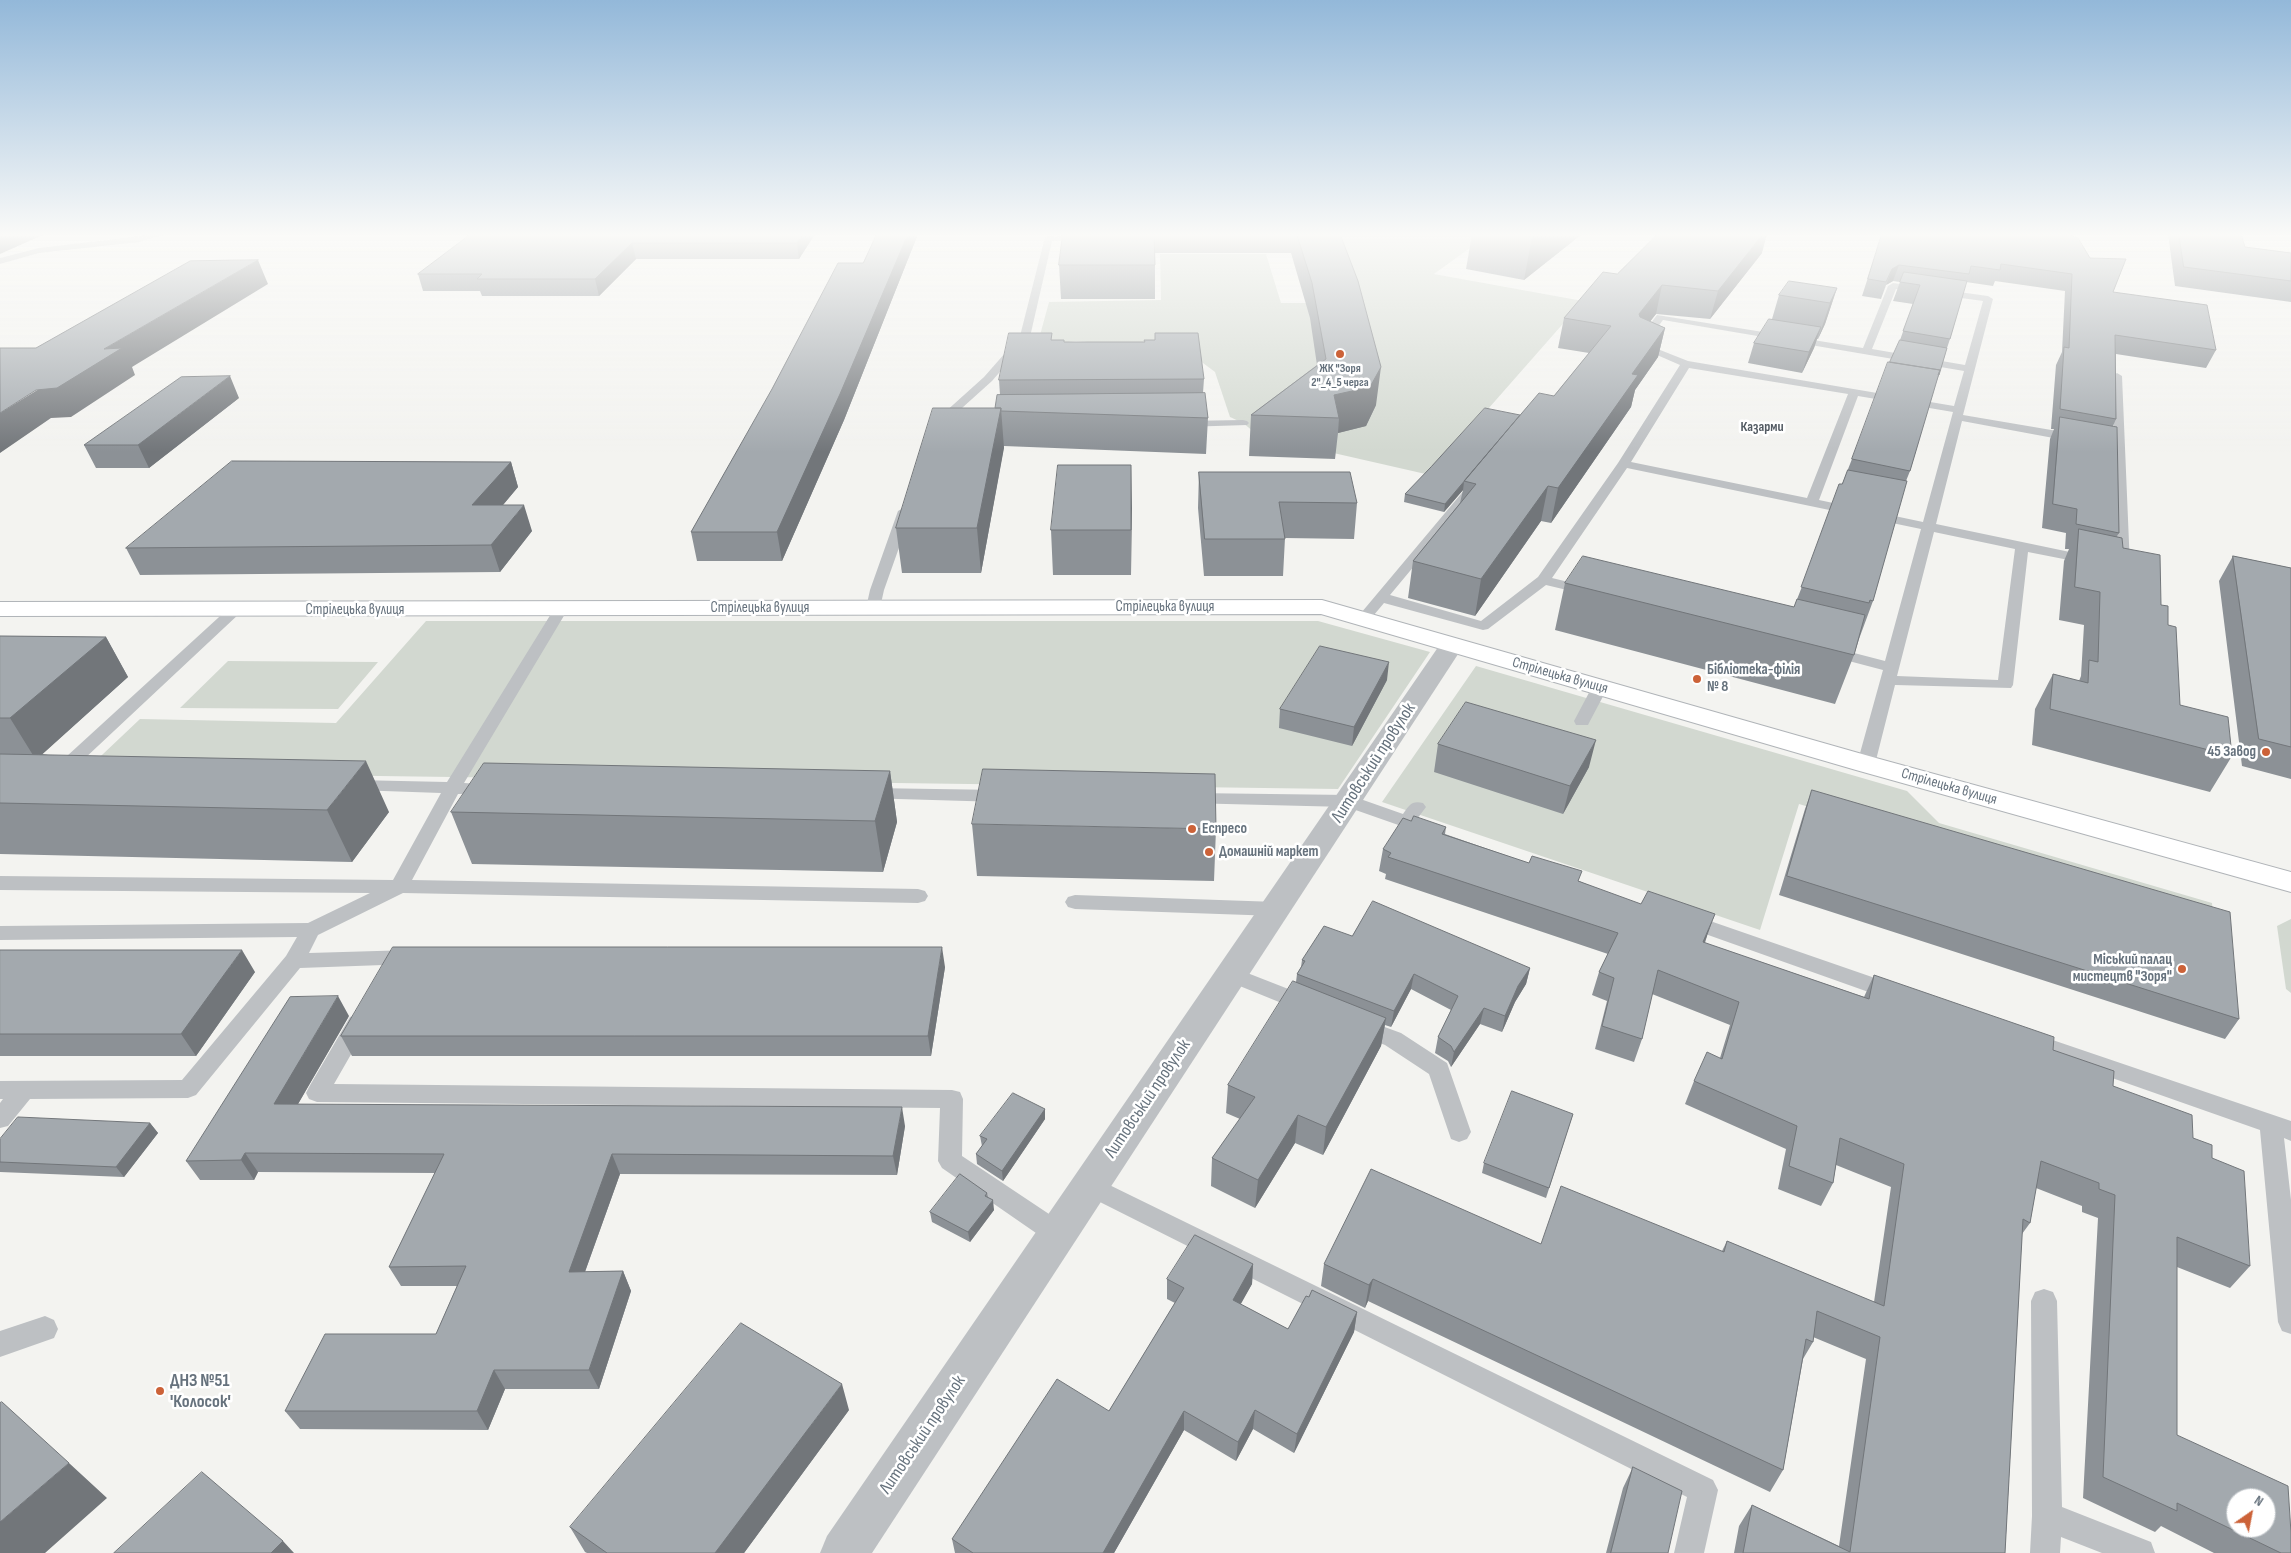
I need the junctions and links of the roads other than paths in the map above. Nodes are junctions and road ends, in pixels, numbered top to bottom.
1 (1031, 307) edge
2 (1885, 307) edge
3 (1986, 307) edge
4 (1866, 352) junction
5 (1003, 362) junction
6 (1019, 364) edge
7 (1686, 364) junction
8 (1970, 369) junction
9 (2117, 376) edge
10 (1854, 392) junction
11 (1958, 413) junction
12 (1243, 423) dead end
13 (1175, 424) edge
14 (952, 426) edge
15 (2120, 446) junction
16 (1624, 464) junction
17 (1481, 478) edge
18 (909, 499) edge
19 (1811, 503) junction
20 (1928, 527) junction
21 (2022, 546) junction
22 (1543, 580) junction
23 (1596, 593) edge
24 (1380, 597) junction
25 (873, 608) junction
26 (0, 609) edge
27 (561, 609) junction
28 (235, 610) junction
29 (1363, 619) junction
30 (1452, 645) junction
31 (1815, 648) edge
32 (1890, 674) junction
33 (1600, 687) junction
34 (1582, 721) dead end
35 (1866, 764) junction
36 (73, 778) edge
37 (343, 784) edge
38 (453, 786) junction
39 (512, 789) edge
40 (856, 794) edge
41 (1017, 796) edge
42 (1176, 799) edge
43 (1349, 801) junction
44 (1442, 834) edge
45 (2291, 882) edge
46 (0, 883) edge
47 (399, 887) junction
48 (918, 896) dead end
49 (1075, 902) dead end
50 (1277, 909) junction
51 (1671, 915) edge
52 (311, 930) junction
53 (0, 933) edge
54 (396, 957) junction
55 (434, 957) edge
56 (294, 961) junction
57 (1232, 975) junction
58 (383, 979) edge
59 (1911, 999) edge
60 (370, 1002) edge
61 (2012, 1034) edge
62 (0, 1090) edge
63 (24, 1090) junction
64 (0, 1118) edge
65 (2281, 1127) edge
66 (1459, 1132) dead end
67 (1091, 1186) junction
68 (1058, 1234) junction
69 (2044, 1301) dead end
70 (2291, 1322) edge
71 (45, 1329) dead end
72 (0, 1344) edge
73 (2047, 1516) junction
74 (844, 1553) edge
75 (1689, 1553) edge
76 (2045, 1553) edge
77 (2140, 1553) edge

1 - 5 lane
2 - 4 lane
3 - 8 lane
4 - 7 lane
4 - 8 lane
5 - 6 lane
5 - 14 lane
7 - 10 lane
7 - 16 lane
8 - 11 lane
9 - 15 lane
10 - 11 lane
10 - 19 lane
11 - 15 lane
11 - 20 lane
12 - 13 lane
15 - 21 lane
16 - 19 lane
16 - 22 lane
17 - 24 lane
18 - 25 lane
19 - 20 lane
20 - 21 lane
20 - 32 lane
21 - 32 lane
22 - 23 lane
22 - 24 lane
24 - 29 lane
25 - 27 street, Стрілецька вулиця
25 - 29 street, Стрілецька вулиця
26 - 28 street, Стрілецька вулиця
27 - 28 street, Стрілецька вулиця
27 - 38 lane
28 - 36 lane
29 - 30 street, Стрілецька вулиця
30 - 33 street, Стрілецька вулиця
30 - 43 street, Литовський провулок
31 - 32 lane
32 - 35 lane
33 - 34 lane
33 - 35 street, Стрілецька вулиця
35 - 45 street, Стрілецька вулиця
37 - 38 lane
38 - 39 lane
38 - 47 lane
40 - 41 lane
42 - 43 lane
43 - 44 lane
43 - 50 street, Литовський провулок
46 - 47 lane
47 - 48 lane
47 - 52 lane
49 - 50 lane
50 - 57 street, Литовський провулок
51 - 59 lane
52 - 53 lane
52 - 56 lane
54 - 55 lane
54 - 56 lane
54 - 58 lane
56 - 63 lane
57 - 66 lane
57 - 67 street, Литовський провулок
60 - 68 lane
61 - 65 lane
62 - 63 lane
63 - 64 lane
65 - 70 lane
67 - 68 street, Литовський провулок
67 - 75 lane
68 - 74 street, Литовський провулок
69 - 73 lane
71 - 72 lane
73 - 76 lane
73 - 77 lane

